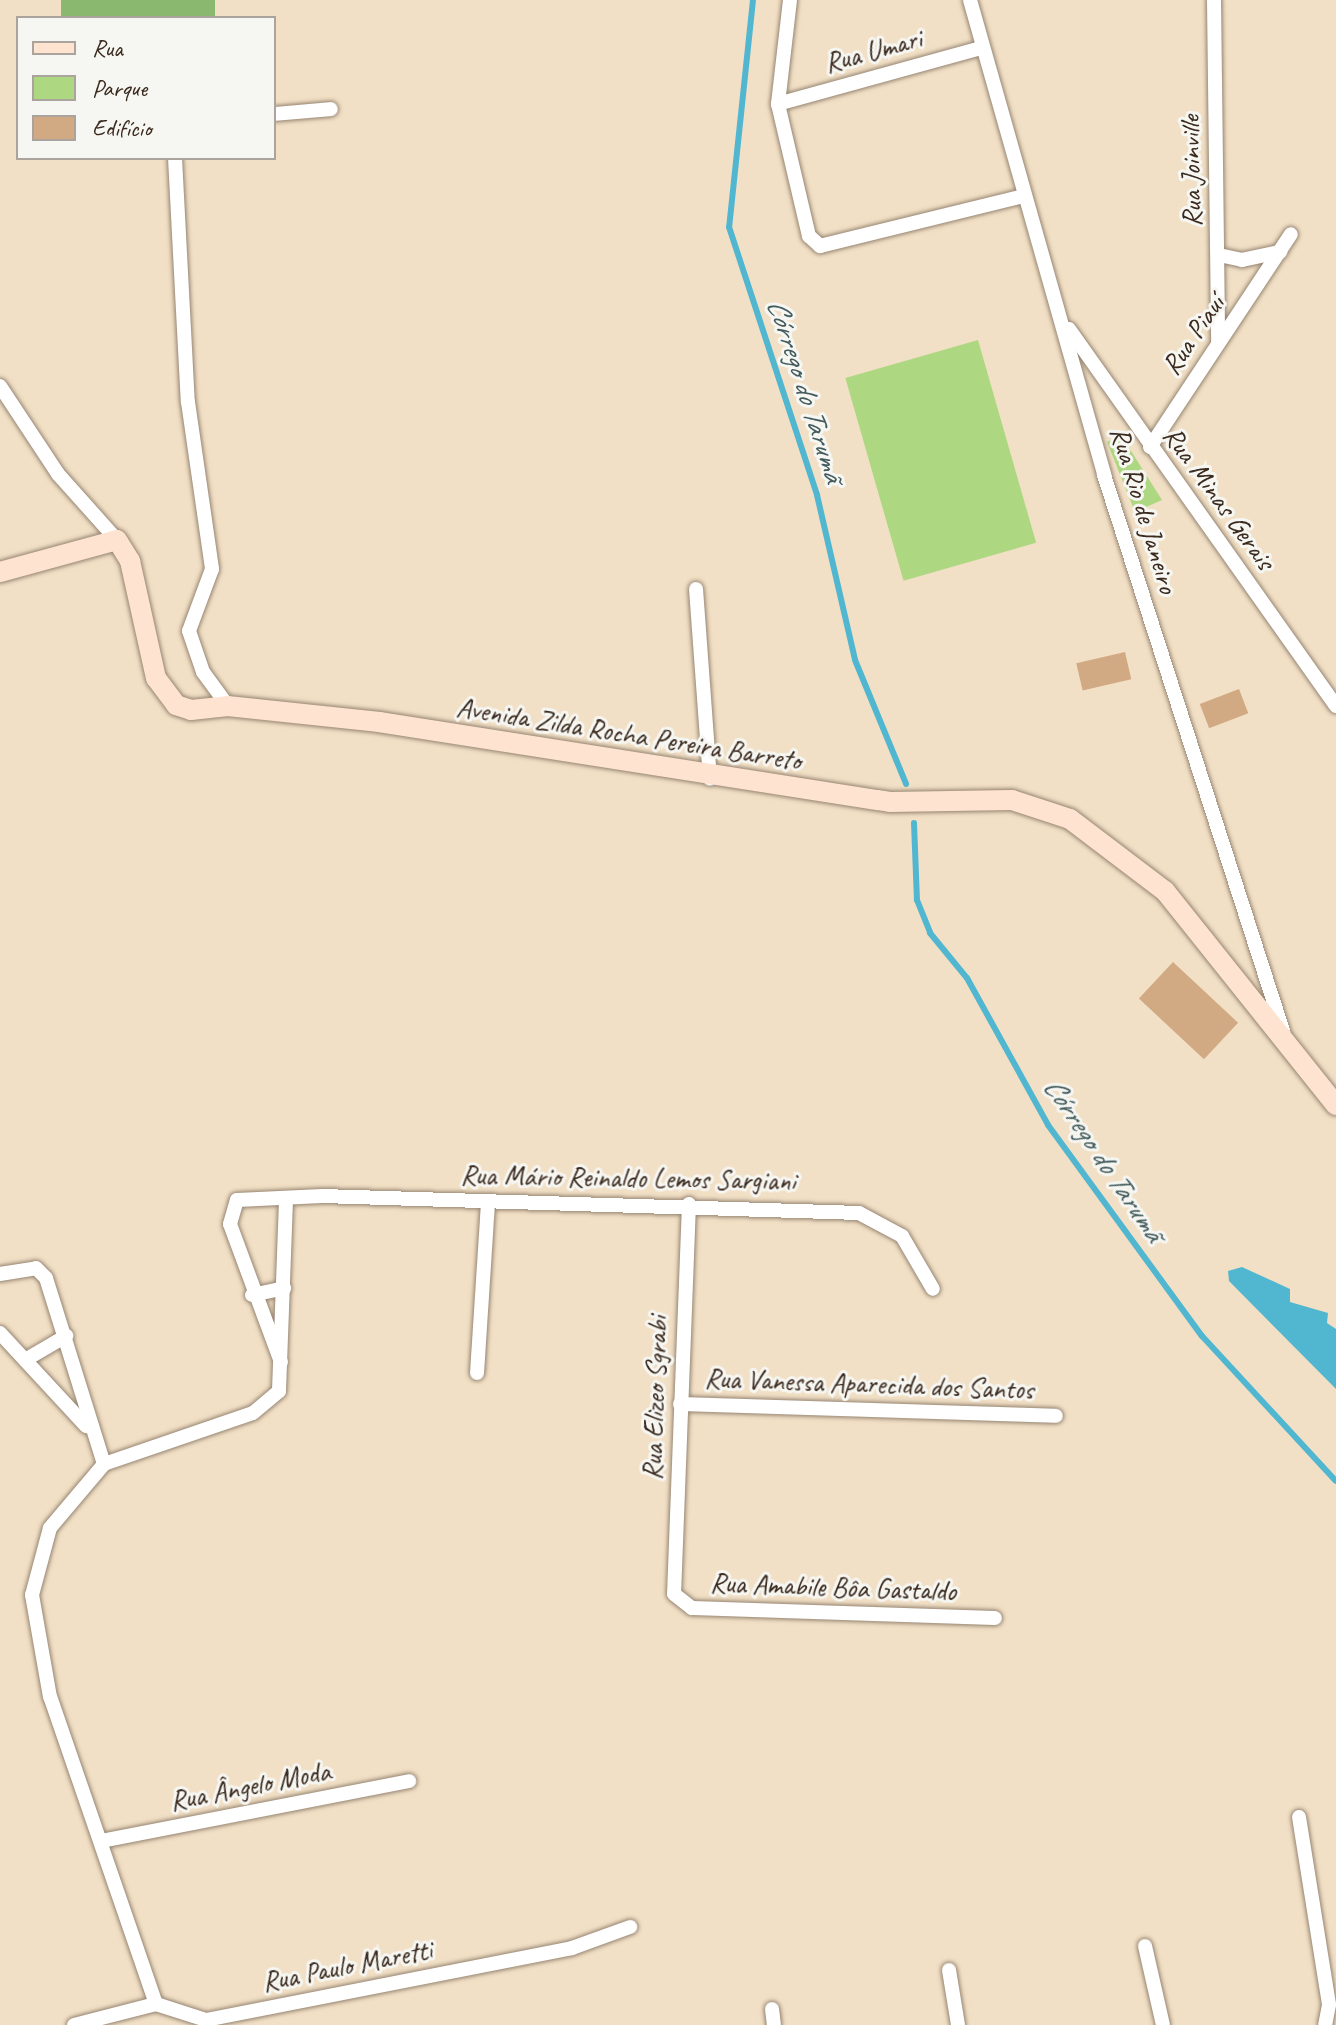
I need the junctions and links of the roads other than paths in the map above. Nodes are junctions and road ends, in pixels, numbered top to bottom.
1 (790, 0) edge
2 (971, 0) edge
3 (1214, 0) edge
4 (982, 48) junction
5 (778, 104) junction
6 (331, 109) dead end
7 (276, 114) edge
8 (175, 160) edge
9 (1024, 196) junction
10 (1291, 234) dead end
11 (1280, 252) junction
12 (1219, 255) junction
13 (1062, 319) junction
14 (1218, 342) junction
15 (0, 386) edge
16 (1150, 447) junction
17 (117, 540) junction
18 (0, 572) edge
19 (696, 589) dead end
20 (228, 706) junction
21 (1336, 706) edge
22 (710, 779) junction
23 (1283, 1031) junction
24 (1336, 1105) edge
25 (286, 1198) junction
26 (488, 1203) junction
27 (689, 1204) junction
28 (0, 1274) edge
29 (284, 1288) junction
30 (933, 1289) dead end
31 (252, 1295) junction
32 (0, 1333) edge
33 (66, 1336) junction
34 (25, 1360) junction
35 (283, 1366) junction
36 (477, 1373) dead end
37 (680, 1404) junction
38 (1056, 1416) dead end
39 (89, 1430) junction
40 (104, 1464) junction
41 (674, 1594) joint
42 (995, 1618) dead end
43 (409, 1781) dead end
44 (1299, 1817) dead end
45 (101, 1841) junction
46 (630, 1927) dead end
47 (1145, 1946) dead end
48 (949, 1970) dead end
49 (156, 2004) junction
50 (772, 2009) dead end
51 (74, 2025) edge
52 (774, 2025) edge
53 (958, 2025) edge
54 (1163, 2025) edge
55 (1325, 2025) edge

1 - 5 street
2 - 4 street, Rua Rio de Janeiro
3 - 12 street, Rua Joinville
4 - 5 street, Rua Umari
4 - 9 street, Rua Rio de Janeiro
5 - 9 street
6 - 7 street
8 - 20 street
9 - 13 street, Rua Rio de Janeiro
10 - 11 street, Rua Piauí
11 - 12 street, Rua Piauí
11 - 14 street, Rua Piauí
12 - 14 street, Rua Joinville
13 - 16 street, Rua Minas Gerais
13 - 23 street, Rua Rio de Janeiro
14 - 16 street, Rua Piauí
15 - 17 street
16 - 21 street, Rua Minas Gerais
17 - 18 street
17 - 20 street, Avenida Zilda Rocha Pereira Barreto
19 - 22 street
20 - 22 street, Avenida Zilda Rocha Pereira Barreto
22 - 23 street, Avenida Zilda Rocha Pereira Barreto
23 - 24 street, Avenida Zilda Rocha Pereira Barreto
25 - 26 street, Rua Mário Reinaldo Lemos Sargiani
25 - 29 street
25 - 31 street, Rua Mário Reinaldo Lemos Sargiani
26 - 27 street, Rua Mário Reinaldo Lemos Sargiani
26 - 36 street
27 - 30 street, Rua Mário Reinaldo Lemos Sargiani
27 - 37 street, Rua Elizeo Sgrabi
28 - 33 street
29 - 31 street
29 - 35 street
31 - 35 street
32 - 34 street
33 - 34 street
33 - 39 street
34 - 39 street
35 - 40 street
37 - 38 street, Rua Vanessa Aparecida dos Santos
37 - 41 street, Rua Elizeo Sgrabi
39 - 40 street
40 - 45 street
41 - 42 street, Rua Amabile Bôa Gastaldo
43 - 45 street, Rua Ângelo Moda
44 - 55 street
45 - 49 street
46 - 49 street, Rua Paulo Maretti
47 - 54 street
48 - 53 street
49 - 51 street
50 - 52 street

